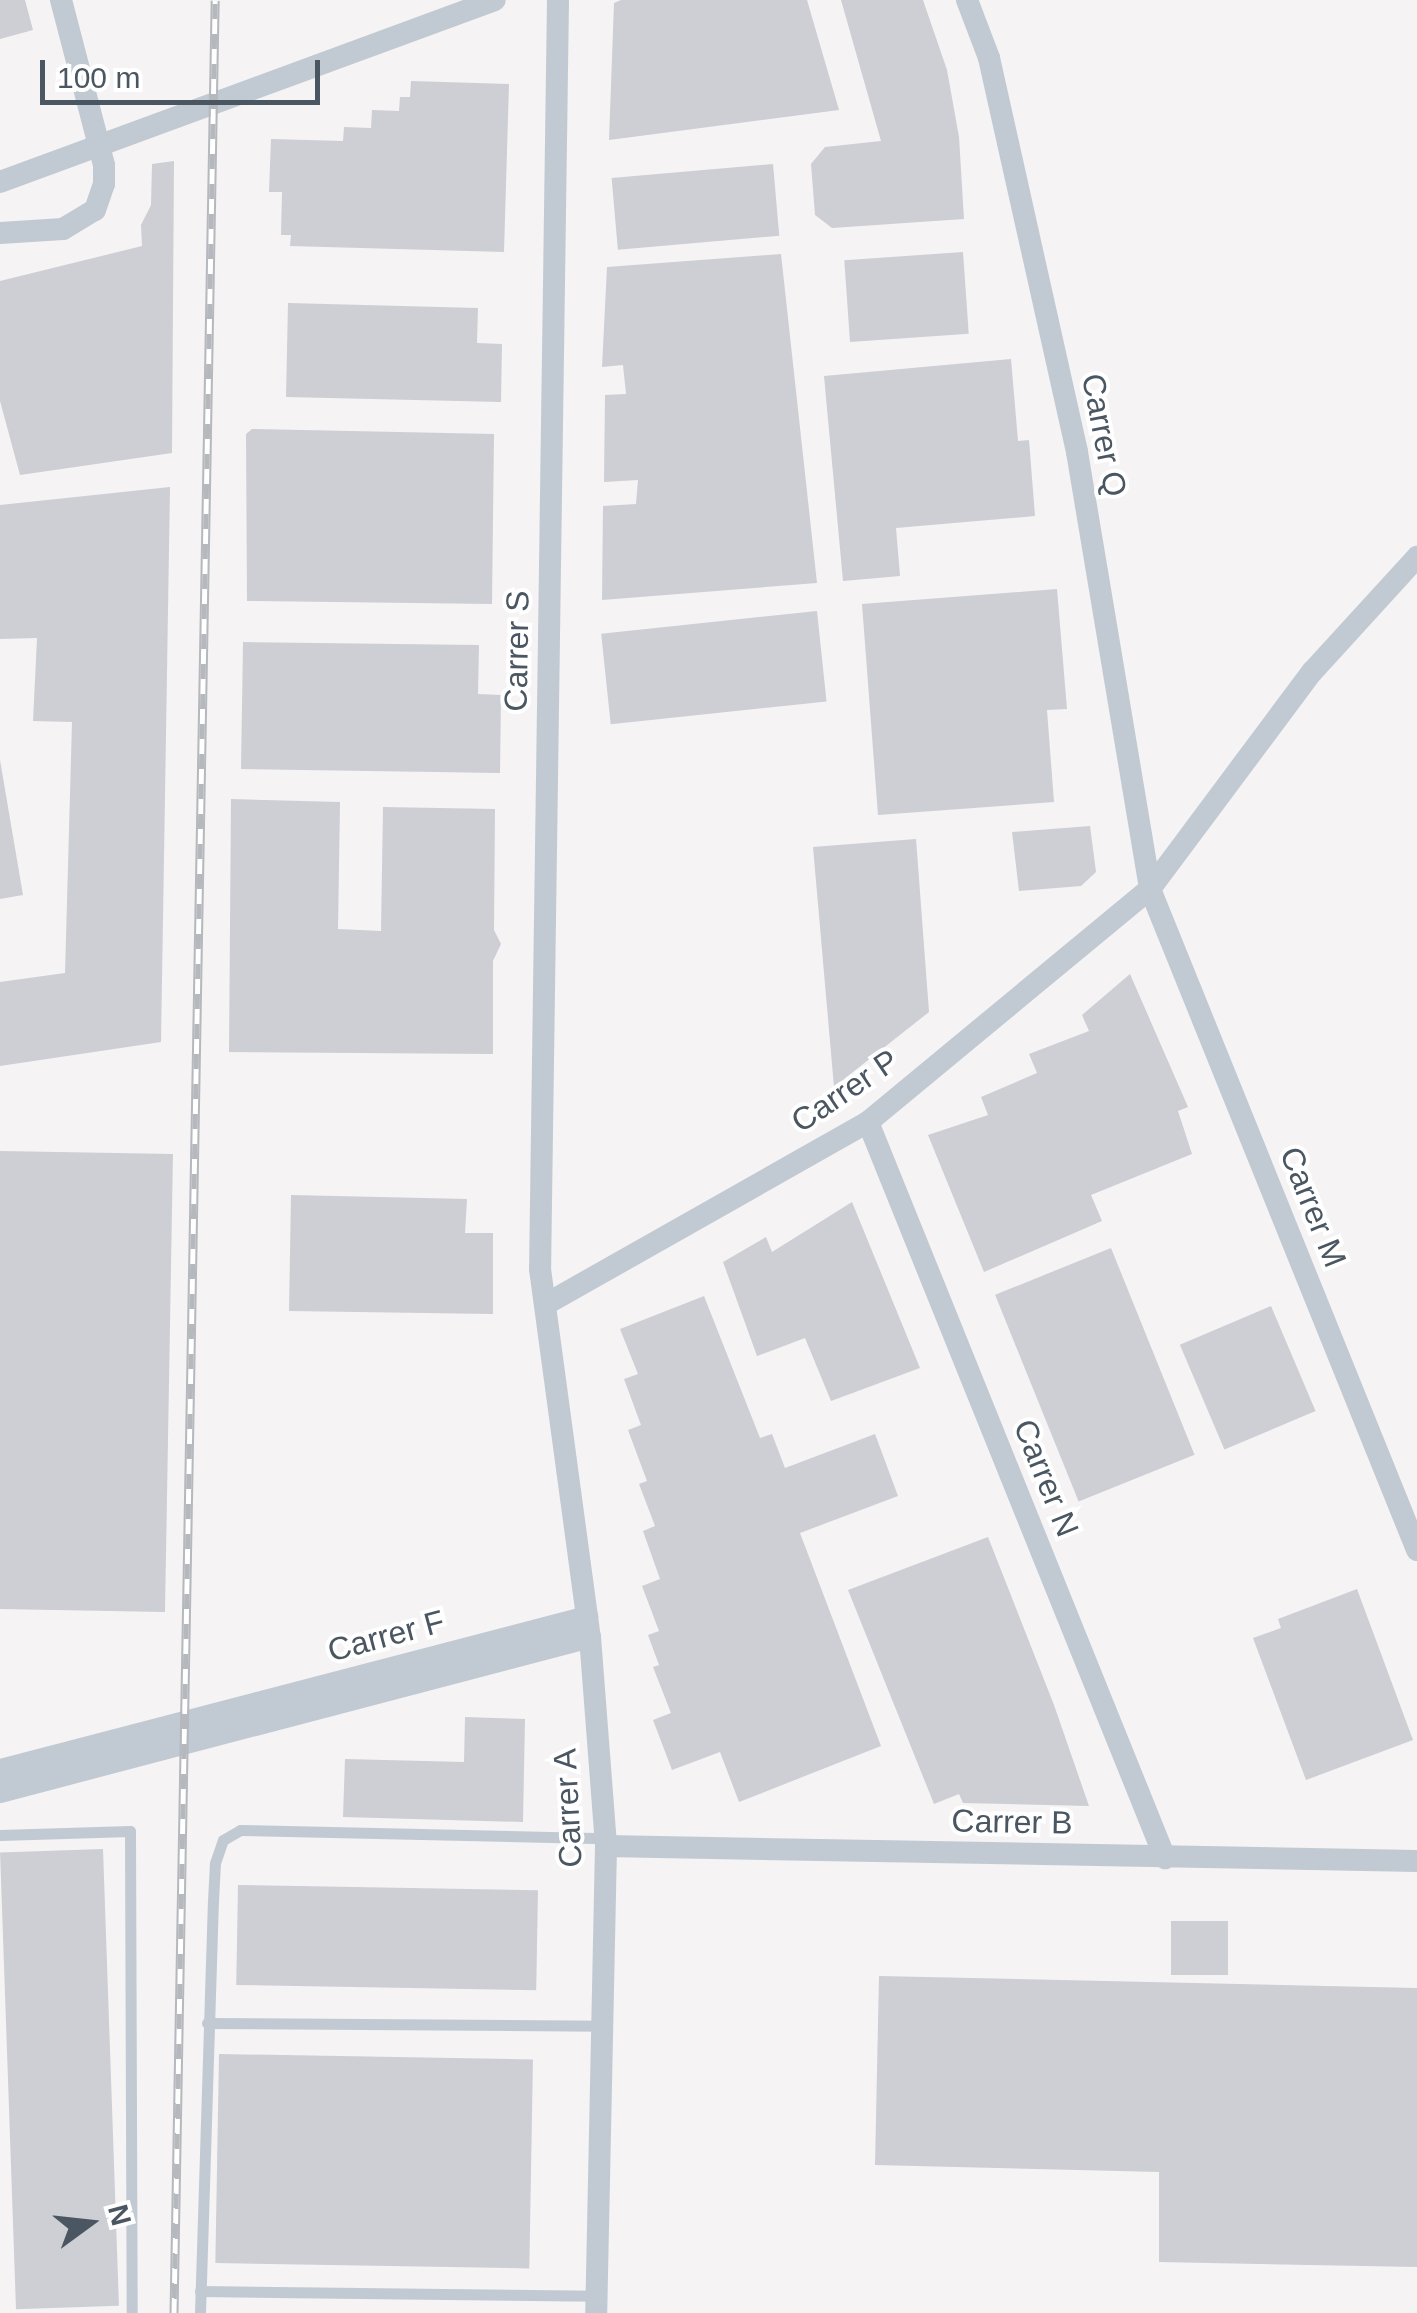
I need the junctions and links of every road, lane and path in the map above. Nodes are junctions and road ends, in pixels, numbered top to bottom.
1 (61, 0) edge
2 (495, 0) edge
3 (558, 0) edge
4 (967, 0) edge
5 (0, 182) edge
6 (0, 232) edge
7 (1417, 557) edge
8 (1150, 889) junction
9 (868, 1122) junction
10 (548, 1303) junction
11 (1417, 1550) edge
12 (589, 1627) junction
13 (161, 1739) junction
14 (0, 1770) edge
15 (0, 1792) edge
16 (0, 1835) edge
17 (605, 1842) junction
18 (1165, 1858) junction
19 (1417, 1861) edge
20 (207, 2022) junction
21 (602, 2026) junction
22 (200, 2291) junction
23 (596, 2304) edge
24 (132, 2313) edge
25 (200, 2313) edge

1 - 6 street
2 - 5 street
3 - 10 street, Carrer S
4 - 8 street, Carrer Q
7 - 8 street, Carrer P
8 - 9 street, Carrer P
8 - 11 street, Carrer M
9 - 10 street, Carrer P
9 - 18 street, Carrer N
10 - 12 street, Carrer A
12 - 13 street
12 - 17 street, Carrer A
13 - 14 street
13 - 15 street
16 - 24 lane
17 - 18 street, Carrer B
17 - 20 lane
17 - 21 street, Carrer A
18 - 19 street, Carrer B
20 - 21 lane
20 - 22 lane
21 - 23 street, Carrer A
22 - 23 lane
22 - 25 lane

